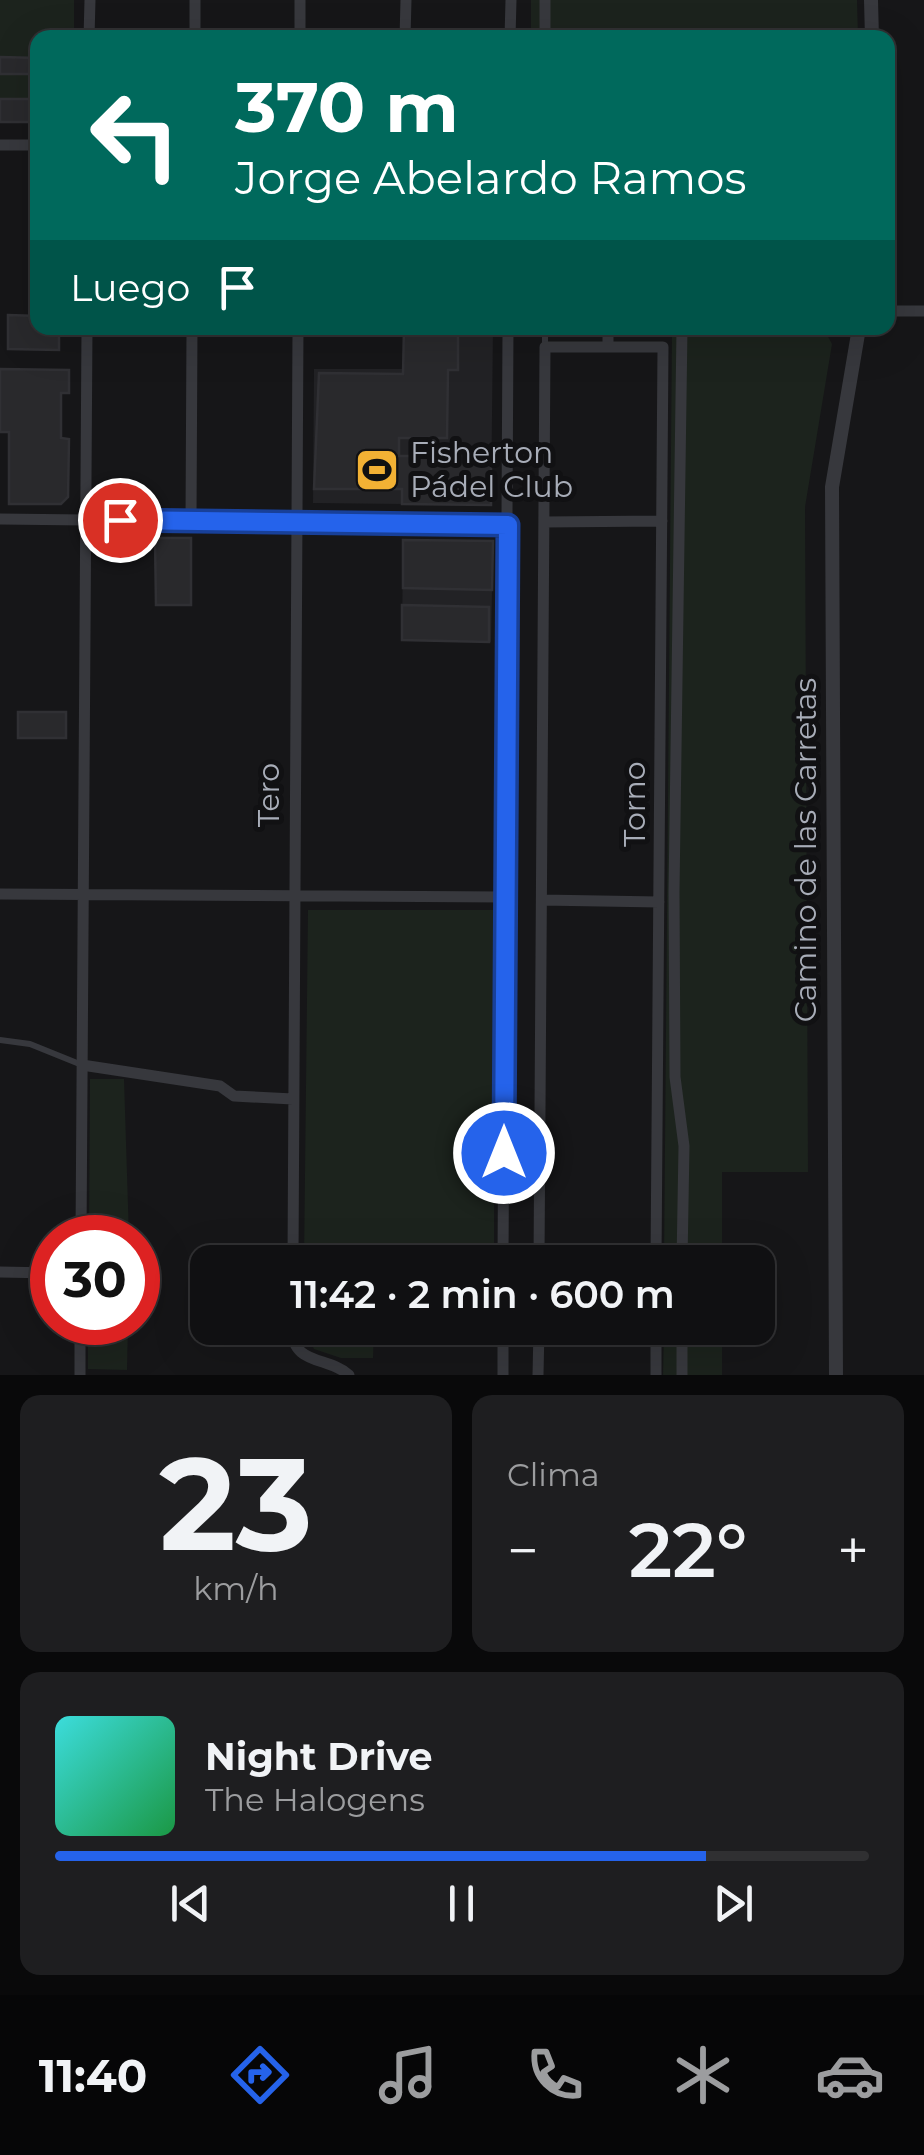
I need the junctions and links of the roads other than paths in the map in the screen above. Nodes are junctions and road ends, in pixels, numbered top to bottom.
1 (90, 0) edge
2 (195, 0) edge
3 (300, 0) edge
4 (406, 0) edge
5 (511, 0) edge
6 (545, 0) edge
7 (871, 0) edge
8 (89, 30) edge
9 (194, 30) edge
10 (300, 30) edge
11 (405, 30) edge
12 (510, 30) edge
13 (544, 30) edge
14 (872, 30) edge
15 (0, 145) edge
16 (30, 146) edge
17 (895, 311) edge
18 (924, 311) edge
19 (87, 335) edge
20 (192, 335) edge
21 (298, 335) edge
22 (508, 335) edge
23 (546, 335) edge
24 (608, 335) edge
25 (682, 335) edge
26 (857, 335) edge
27 (545, 347) junction
28 (608, 347) junction
29 (0, 519) edge
30 (84, 520) junction
31 (191, 521) junction
32 (662, 521) junction
33 (296, 522) junction
34 (544, 522) junction
35 (508, 525) junction
36 (0, 894) edge
37 (293, 895) junction
38 (82, 896) junction
39 (506, 896) junction
40 (542, 900) junction
41 (659, 902) junction
42 (0, 1040) edge
43 (82, 1066) junction
44 (293, 1099) junction
45 (81, 1215) edge
46 (292, 1245) edge
47 (503, 1245) edge
48 (539, 1245) edge
49 (656, 1245) edge
50 (682, 1245) edge
51 (0, 1272) edge
52 (30, 1273) edge
53 (80, 1345) edge
54 (295, 1345) edge
55 (503, 1345) edge
56 (538, 1345) edge
57 (656, 1345) edge
58 (682, 1345) edge
59 (80, 1375) edge
60 (349, 1375) edge
61 (503, 1375) edge
62 (538, 1375) edge
63 (656, 1375) edge
64 (682, 1375) edge
65 (836, 1375) edge

1 - 8 street
2 - 9 street
3 - 10 street
4 - 11 street
5 - 12 street
6 - 13 street
7 - 14 street
15 - 16 street
17 - 18 street
19 - 30 street
20 - 31 street
21 - 33 street, Tero
22 - 35 street
23 - 27 lane
24 - 28 street
25 - 50 street
26 - 65 street, Camino de las Carretas
27 - 28 street
27 - 34 street
28 - 32 street, Torno
29 - 30 street
30 - 31 street
30 - 38 street
31 - 33 street
32 - 34 street
32 - 41 street, Torno
33 - 35 street
33 - 37 street, Tero
34 - 40 street
35 - 39 street
36 - 38 street
37 - 38 street
37 - 39 street
37 - 44 street, Tero
38 - 43 street
39 - 47 street
40 - 41 street
40 - 48 street
41 - 49 street, Torno
42 - 43 lane
43 - 44 street
43 - 45 street
44 - 46 street, Tero
51 - 52 street
53 - 59 street
54 - 60 street
55 - 61 street
56 - 62 street
57 - 63 street
58 - 64 street

